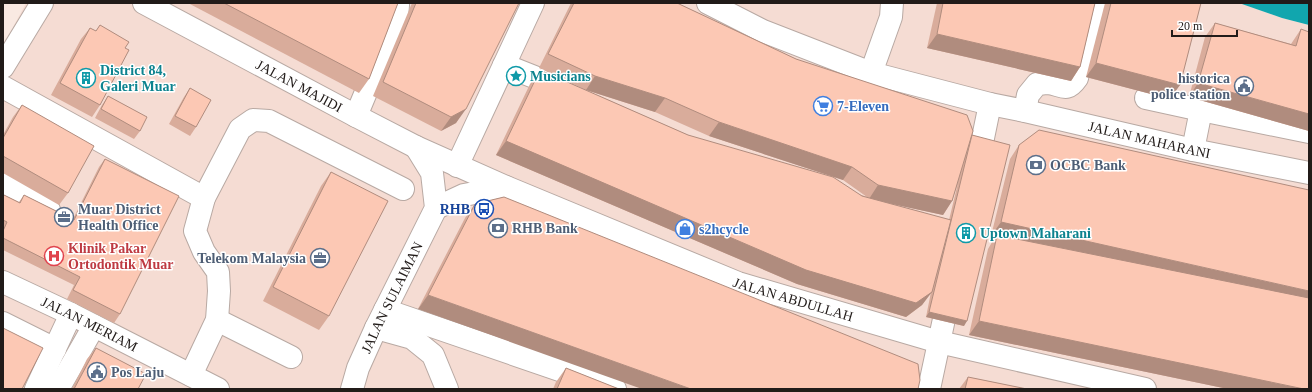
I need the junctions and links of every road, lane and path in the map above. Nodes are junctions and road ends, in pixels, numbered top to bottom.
1 (42, 3) edge
2 (144, 3) edge
3 (395, 3) edge
4 (533, 3) edge
5 (708, 3) edge
6 (892, 3) edge
7 (1095, 3) edge
8 (504, 65) junction
9 (3, 67) edge
10 (871, 73) junction
11 (3, 87) edge
12 (577, 93) edge
13 (1146, 98) dead end
14 (990, 104) junction
15 (1201, 110) junction
16 (1025, 111) junction
17 (356, 116) junction
18 (1309, 132) edge
19 (416, 147) junction
20 (1193, 150) junction
21 (457, 166) junction
22 (1309, 173) edge
23 (3, 184) edge
24 (506, 187) junction
25 (972, 188) edge
26 (403, 189) dead end
27 (204, 198) junction
28 (436, 208) junction
29 (60, 216) edge
30 (954, 275) edge
31 (3, 282) edge
32 (71, 314) junction
33 (380, 319) junction
34 (216, 320) junction
35 (3, 323) edge
36 (94, 326) junction
37 (939, 342) junction
38 (55, 349) junction
39 (291, 358) dead end
40 (191, 375) junction
41 (36, 389) edge
42 (58, 389) edge
43 (218, 389) edge
44 (352, 389) edge
45 (447, 389) edge
46 (615, 389) edge
47 (930, 389) edge
48 (1145, 389) edge

1 - 9 street
2 - 17 street, JALAN MAJIDI
3 - 17 street
4 - 8 street
5 - 10 street, JALAN MAHARANI
6 - 10 street
7 - 16 street
8 - 12 street
8 - 21 street
10 - 14 street, JALAN MAHARANI
11 - 27 street
13 - 15 street
14 - 16 street, JALAN MAHARANI
14 - 25 street
15 - 18 street
15 - 20 street
16 - 20 street, JALAN MAHARANI
17 - 19 street, JALAN MAJIDI
19 - 21 street, JALAN MAJIDI
19 - 28 street
20 - 22 street, JALAN MAHARANI
21 - 24 street, JALAN ABDULLAH
23 - 29 street
24 - 28 street
24 - 37 street, JALAN ABDULLAH
26 - 27 street
27 - 34 street
28 - 33 street, JALAN SULAIMAN
30 - 37 street
31 - 32 street, JALAN MERIAM
32 - 36 street, JALAN MERIAM
32 - 38 street
33 - 44 street, JALAN SULAIMAN
33 - 45 street
33 - 46 street
34 - 39 street
34 - 40 street
35 - 38 street
36 - 40 street, JALAN MERIAM
36 - 42 street
37 - 47 street
37 - 48 street, JALAN ABDULLAH
38 - 41 street
40 - 43 street, JALAN MERIAM

